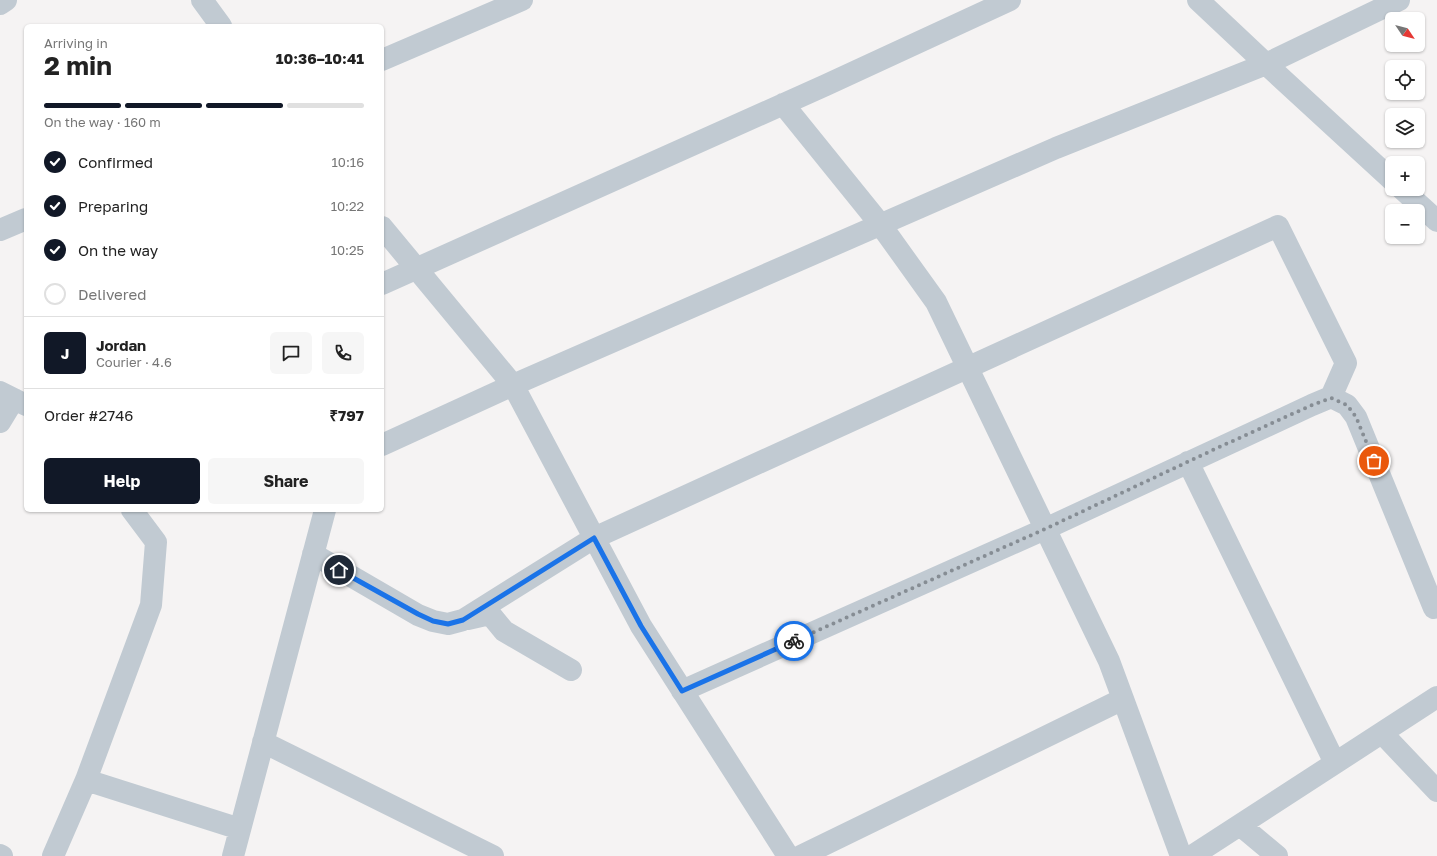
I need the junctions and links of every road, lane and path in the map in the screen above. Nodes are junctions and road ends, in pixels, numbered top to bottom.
1 (6, 0) edge
2 (202, 0) edge
3 (1010, 0) edge
4 (1198, 0) edge
5 (1399, 0) edge
6 (516, 1) edge
7 (0, 4) edge
8 (220, 24) edge
9 (384, 59) edge
10 (1266, 64) junction
11 (783, 104) junction
12 (1385, 174) edge
13 (1410, 196) edge
14 (24, 220) edge
15 (1437, 221) edge
16 (880, 224) junction
17 (384, 229) edge
18 (0, 230) edge
19 (416, 268) junction
20 (384, 283) edge
21 (967, 368) junction
22 (513, 385) junction
23 (1331, 398) junction
24 (13, 399) edge
25 (0, 422) edge
26 (384, 443) edge
27 (1188, 462) junction
28 (134, 512) edge
29 (324, 512) edge
30 (1045, 529) junction
31 (594, 538) junction
32 (313, 554) junction
33 (1434, 608) dead end
34 (463, 620) junction
35 (571, 670) dead end
36 (682, 691) junction
37 (1437, 698) edge
38 (1123, 699) junction
39 (1382, 733) junction
40 (263, 742) junction
41 (1335, 763) junction
42 (86, 780) junction
43 (1437, 791) edge
44 (1240, 825) junction
45 (240, 829) junction
46 (459, 848) edge
47 (53, 856) edge
48 (233, 856) edge
49 (492, 856) edge
50 (788, 856) edge
51 (801, 856) edge
52 (1181, 856) edge
53 (1192, 856) edge
54 (1277, 856) edge

1 - 7 street
2 - 8 street
3 - 11 street
4 - 10 street
5 - 10 street
6 - 9 street
10 - 12 street
10 - 16 street
11 - 16 street
11 - 19 street
13 - 15 street
14 - 18 street
16 - 21 street
16 - 22 street
17 - 19 street
19 - 20 street
19 - 22 street
21 - 23 street
21 - 30 street
21 - 31 street
22 - 26 street
22 - 31 street
23 - 27 street
23 - 33 street
24 - 25 street
27 - 30 street
27 - 41 street
28 - 42 street
29 - 32 street
30 - 36 street
30 - 38 street
31 - 34 street
31 - 36 street
32 - 34 street
32 - 40 street
34 - 35 street
36 - 50 street
37 - 39 street
38 - 51 street
38 - 52 street
39 - 41 street
39 - 43 street
40 - 45 street
40 - 46 street
41 - 44 street
42 - 45 street
42 - 47 street
44 - 53 street
44 - 54 street
45 - 48 street
46 - 49 street

